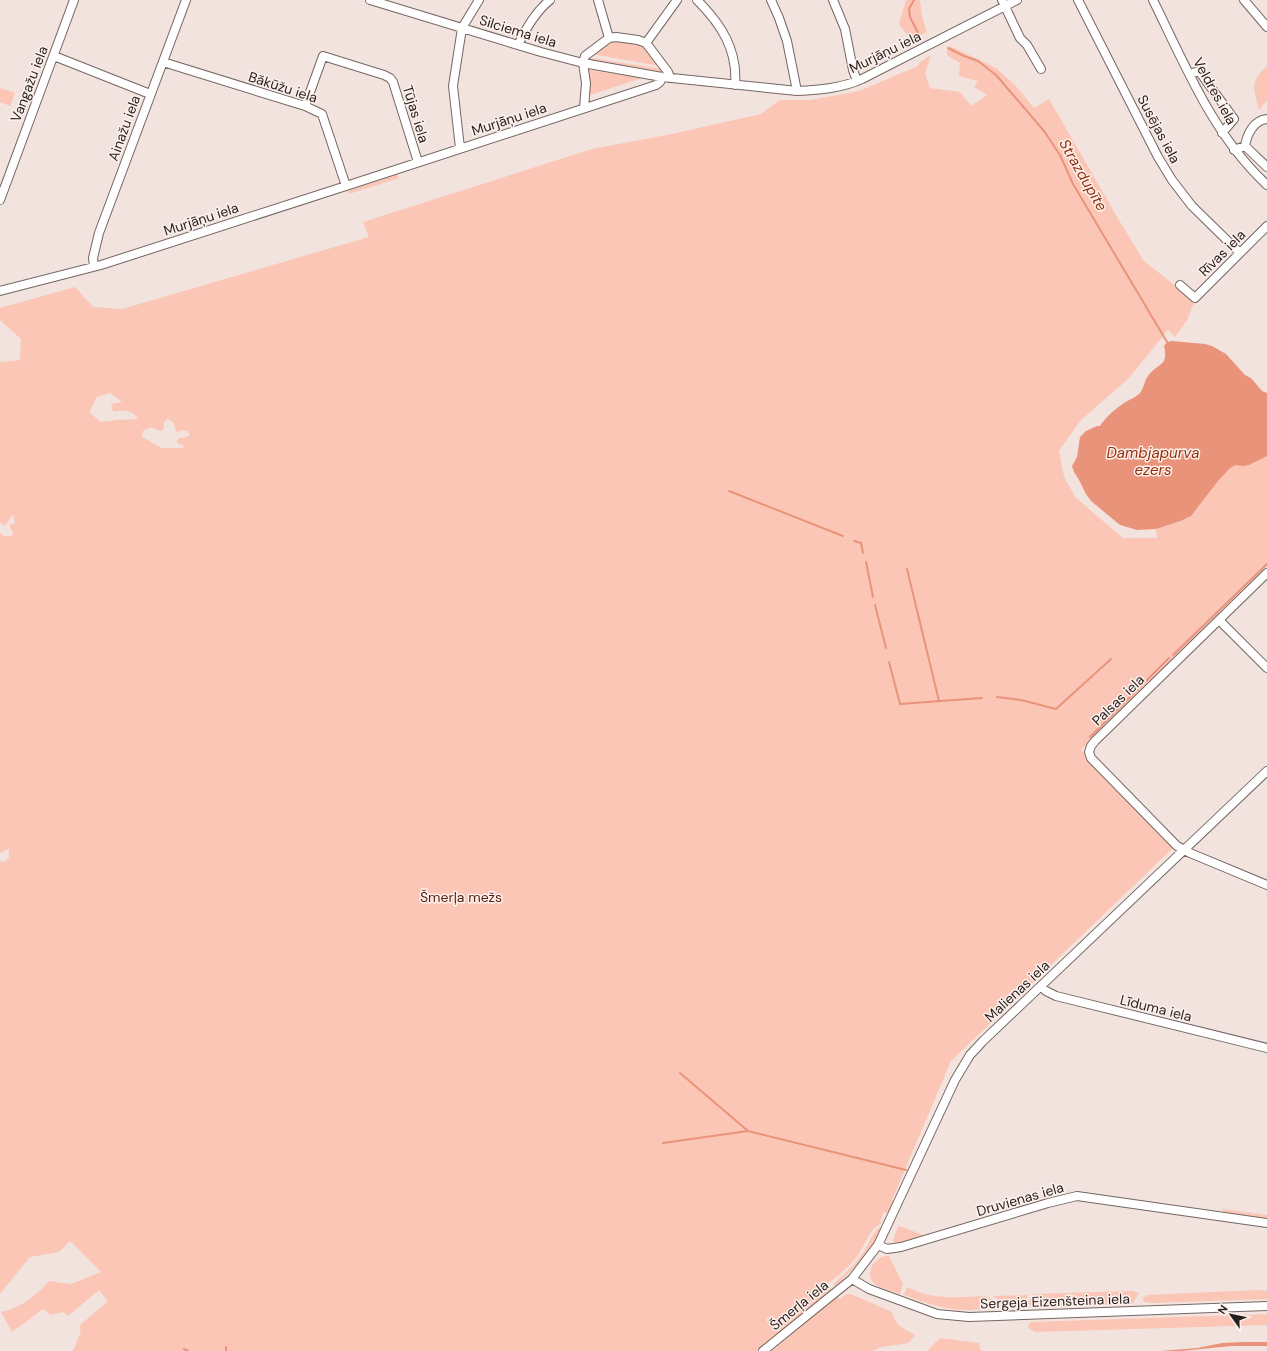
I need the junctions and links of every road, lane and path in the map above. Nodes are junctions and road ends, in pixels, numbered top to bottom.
1 (74, 0) edge
2 (186, 0) edge
3 (370, 0) edge
4 (479, 0) edge
5 (550, 0) edge
6 (598, 0) edge
7 (677, 0) edge
8 (697, 0) edge
9 (770, 0) edge
10 (833, 0) edge
11 (1017, 0) edge
12 (1078, 0) edge
13 (1153, 0) edge
14 (1244, 0) edge
15 (1003, 3) edge
16 (1267, 27) edge
17 (462, 28) junction
18 (609, 38) junction
19 (646, 43) junction
20 (518, 45) junction
21 (54, 56) junction
22 (163, 62) junction
23 (583, 64) junction
24 (1041, 69) dead end
25 (1190, 74) junction
26 (666, 77) junction
27 (857, 82) junction
28 (735, 85) junction
29 (798, 91) junction
30 (150, 94) junction
31 (305, 106) junction
32 (584, 108) junction
33 (1267, 119) edge
34 (1222, 133) junction
35 (1245, 146) junction
36 (460, 148) junction
37 (1234, 150) junction
38 (418, 162) junction
39 (1267, 167) edge
40 (1267, 185) edge
41 (346, 186) junction
42 (0, 200) edge
43 (1267, 226) edge
44 (1240, 253) junction
45 (94, 266) junction
46 (1180, 285) dead end
47 (0, 291) edge
48 (1267, 573) edge
49 (1219, 620) junction
50 (1267, 668) edge
51 (1267, 771) edge
52 (1184, 850) junction
53 (1267, 885) edge
54 (1041, 986) junction
55 (1267, 1048) edge
56 (1267, 1223) edge
57 (878, 1245) junction
58 (852, 1279) junction
59 (1267, 1306) edge
60 (763, 1351) edge

1 - 21 street, Vangažu iela
2 - 22 street, Ainažu iela
3 - 17 street, Silciema iela
4 - 17 street
5 - 20 street
6 - 18 street
7 - 19 street
8 - 28 street
9 - 29 street
10 - 27 street
11 - 15 street, Murjāņu iela
12 - 44 street, Susējas iela
13 - 25 street, Veldres iela
14 - 16 street
15 - 24 street
15 - 27 street, Murjāņu iela
17 - 20 street, Silciema iela
17 - 36 street
18 - 19 street
18 - 23 street
19 - 26 street
20 - 23 street, Silciema iela
21 - 30 street
21 - 42 street, Vangažu iela
22 - 30 street, Ainažu iela
22 - 31 street, Bākūžu iela
23 - 26 street, Silciema iela
23 - 32 street
25 - 34 street, Veldres iela
25 - 34 street
26 - 28 street, Murjāņu iela
26 - 32 street, Murjāņu iela
27 - 29 street, Murjāņu iela
28 - 29 street, Murjāņu iela
30 - 45 street, Ainažu iela
31 - 38 street, Tūjas iela
31 - 41 street, Bākūžu iela
32 - 36 street, Murjāņu iela
33 - 35 street
34 - 37 street, Veldres iela
35 - 37 street
35 - 39 street
36 - 38 street, Murjāņu iela
37 - 40 street, Veldres iela
38 - 41 street, Murjāņu iela
41 - 45 street, Murjāņu iela
43 - 44 street, Rīvas iela
44 - 46 street, Rīvas iela
45 - 47 street, Murjāņu iela
48 - 49 street, Palsas iela
49 - 50 street
49 - 52 street, Palsas iela
51 - 52 street, Malienas iela
52 - 53 street
52 - 54 street, Malienas iela
54 - 55 street, Līduma iela
54 - 57 street, Malienas iela
56 - 57 street, Druvienas iela
57 - 58 street, Malienas iela
58 - 59 street, Sergeja Eizenšteina iela
58 - 60 street, Šmerļa iela

